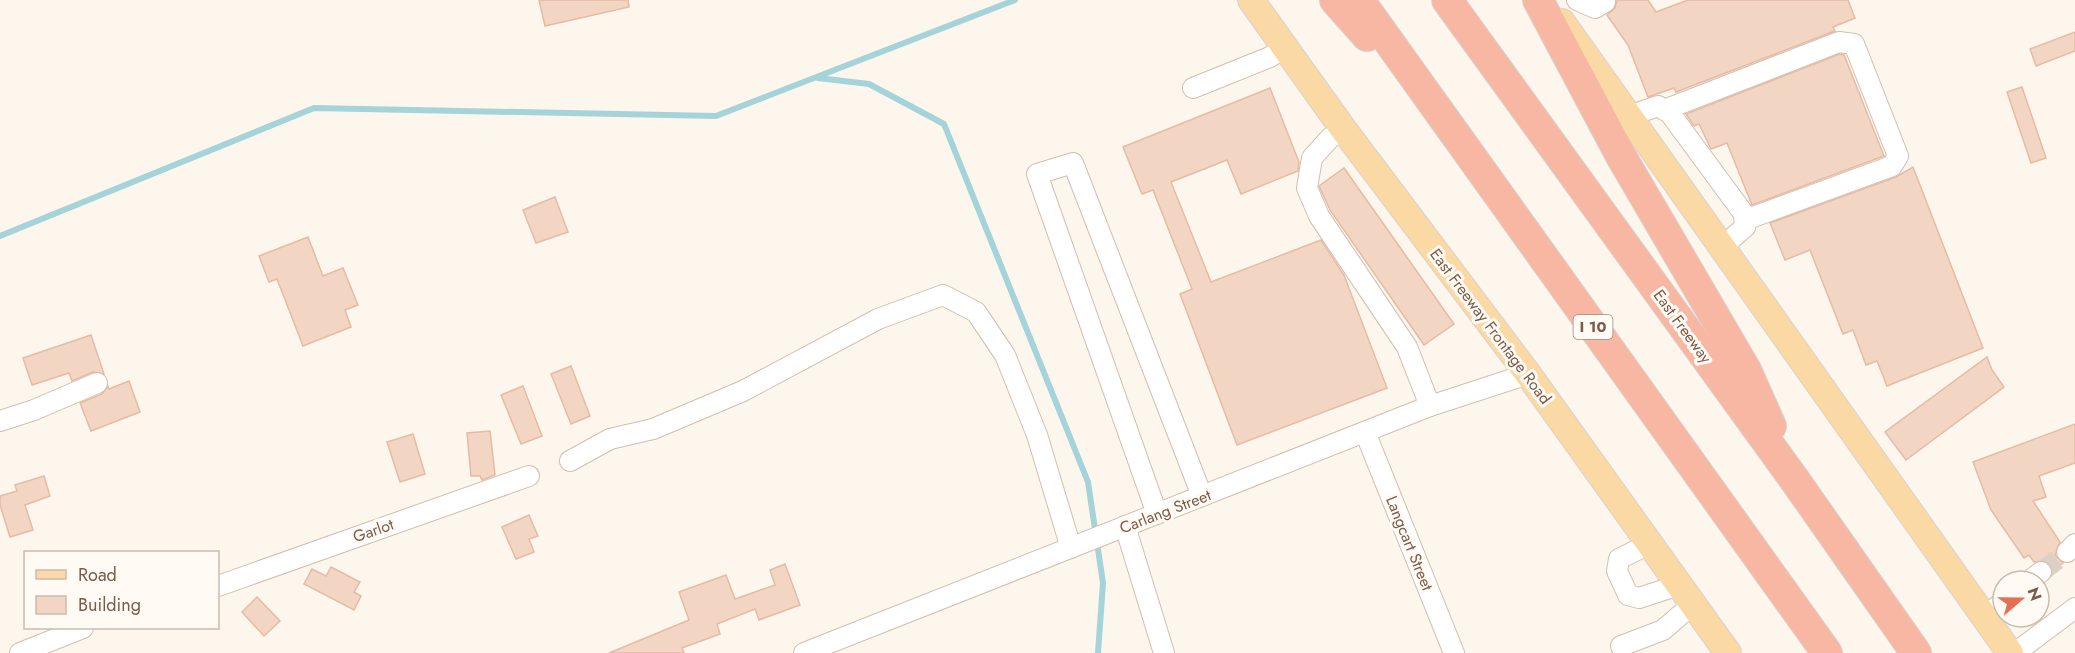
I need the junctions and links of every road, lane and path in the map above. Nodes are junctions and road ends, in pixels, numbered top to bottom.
1 (1251, 0) edge
2 (1335, 0) edge
3 (1359, 0) edge
4 (1447, 0) edge
5 (1558, 2) edge
6 (1605, 2) dead end
7 (1285, 48) junction
8 (1193, 88) dead end
9 (1664, 110) junction
10 (1629, 116) junction
11 (1344, 130) junction
12 (1468, 153) junction
13 (1745, 220) junction
14 (1721, 248) junction
15 (1528, 374) junction
16 (97, 383) dead end
17 (1430, 406) junction
18 (0, 421) edge
19 (1365, 432) junction
20 (570, 461) dead end
21 (529, 476) dead end
22 (1794, 478) junction
23 (1202, 496) junction
24 (1157, 514) junction
25 (1125, 526) junction
26 (1649, 544) junction
27 (1071, 548) junction
28 (219, 586) edge
29 (1686, 595) junction
30 (1991, 605) edge
31 (2072, 617) edge
32 (78, 629) edge
33 (2001, 629) edge
34 (1621, 646) dead end
35 (20, 653) edge
36 (804, 653) edge
37 (1164, 653) edge
38 (1454, 653) edge
39 (1728, 653) edge
40 (1827, 653) edge
41 (1916, 653) edge
42 (2010, 653) edge
43 (2015, 653) edge

1 - 7 main road, East Freeway Frontage Road
2 - 12 highway
3 - 12 highway, I 10
4 - 22 highway, East Freeway
5 - 6 street
5 - 10 main road
5 - 22 highway
7 - 8 street
7 - 11 main road, East Freeway Frontage Road
9 - 10 street
9 - 13 street
9 - 13 street
10 - 14 main road
11 - 15 main road, East Freeway Frontage Road
11 - 17 street
12 - 40 highway, I 10
13 - 14 street
14 - 30 main road
15 - 17 street, Carlang Street
15 - 26 main road, East Freeway Frontage Road
16 - 18 street
17 - 19 street, Carlang Street
19 - 23 street, Carlang Street
19 - 38 street, Langcart Street
20 - 27 street
21 - 28 street, Garlot
22 - 41 highway, East Freeway
23 - 24 street, Carlang Street
23 - 24 street
24 - 25 street, Carlang Street
25 - 27 street, Carlang Street
25 - 37 street
26 - 29 main road, East Freeway Frontage Road
26 - 29 street
27 - 36 street, Carlang Street
29 - 34 street
29 - 39 main road, East Freeway Frontage Road
31 - 43 street
32 - 35 street
33 - 42 main road

